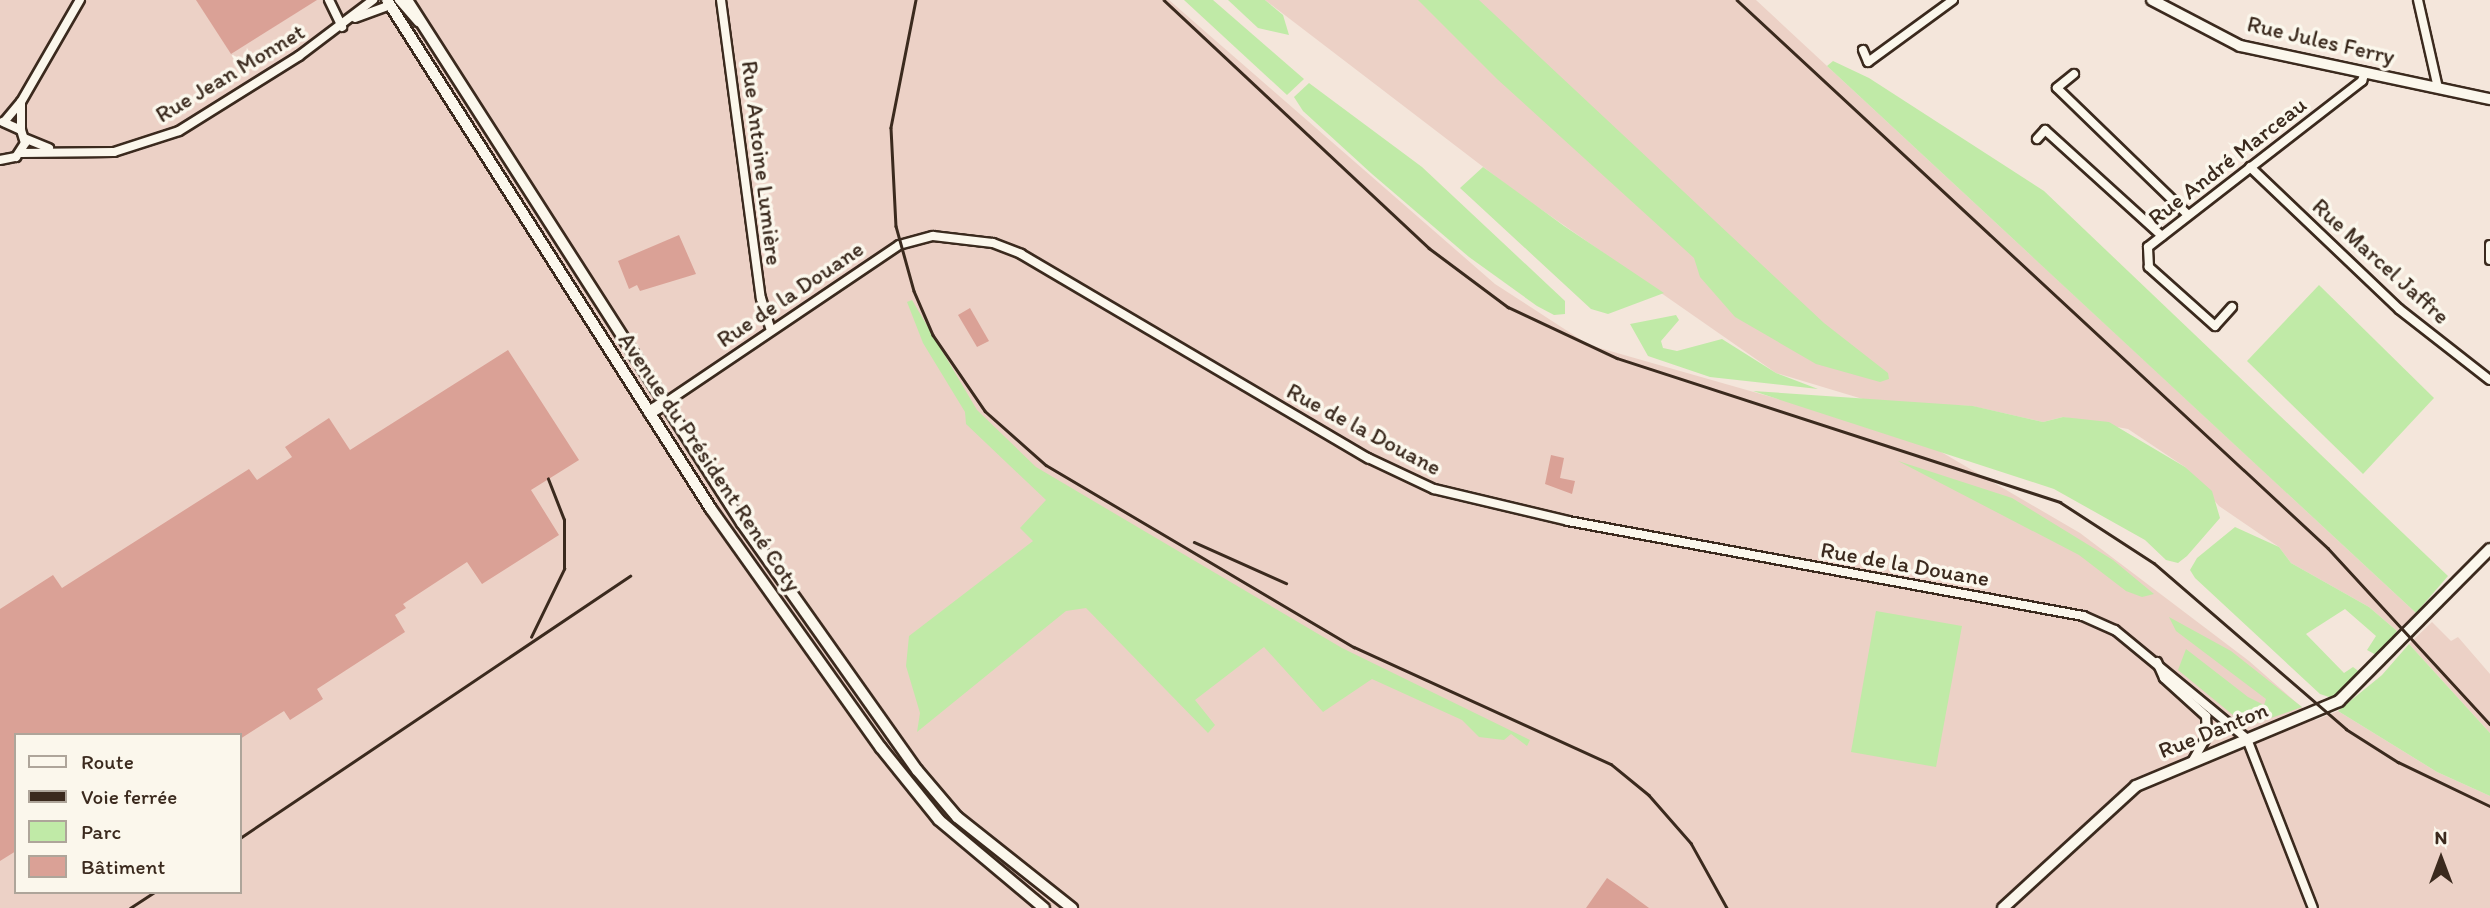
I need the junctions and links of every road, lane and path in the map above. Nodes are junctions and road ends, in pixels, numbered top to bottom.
1 (80, 0) edge
2 (373, 0) edge
3 (407, 0) edge
4 (721, 0) edge
5 (1953, 0) edge
6 (2152, 0) edge
7 (2418, 0) edge
8 (329, 2) edge
9 (392, 2) edge
10 (352, 19) junction
11 (423, 26) junction
12 (342, 27) junction
13 (1863, 50) dead end
14 (2365, 72) junction
15 (2074, 74) dead end
16 (2438, 88) junction
17 (2490, 99) edge
18 (21, 102) junction
19 (2, 122) edge
20 (22, 134) junction
21 (2037, 139) dead end
22 (52, 149) junction
23 (20, 153) junction
24 (2, 161) edge
25 (2250, 167) junction
26 (2188, 215) junction
27 (2162, 236) junction
28 (2490, 245) edge
29 (2490, 260) edge
30 (2232, 307) dead end
31 (771, 330) junction
32 (2490, 380) edge
33 (665, 403) junction
34 (650, 412) junction
35 (2490, 550) edge
36 (2156, 659) junction
37 (2247, 739) junction
38 (2192, 762) junction
39 (1044, 908) edge
40 (1072, 908) edge
41 (2003, 908) edge
42 (2313, 908) edge

1 - 18 street
2 - 10 street, Rue Jean Monnet
3 - 11 main road, Avenue du Président René Coty
4 - 31 street, Rue Antoine Lumière
5 - 13 street
6 - 14 main road, Rue Jules Ferry
7 - 16 street
8 - 12 street
9 - 10 street, Rue Jean Monnet
9 - 11 street, Avenue du Président René Coty
9 - 34 main road, Avenue du Président René Coty
10 - 12 street, Rue Jean Monnet
11 - 33 main road, Avenue du Président René Coty
12 - 22 street, Rue Jean Monnet
14 - 16 main road, Rue Jules Ferry
14 - 25 street, Rue André Marceau
15 - 26 street
16 - 17 main road, Rue Jules Ferry
18 - 19 street
18 - 20 street
19 - 20 street, Rue Jean Monnet
20 - 22 street, Rue Jean Monnet
20 - 23 street
21 - 27 street
22 - 23 street, Rue Jean Monnet
23 - 24 street
25 - 26 street, Rue André Marceau
25 - 32 street, Rue Marcel Jaffre
26 - 27 street, Rue André Marceau
27 - 30 street, Rue André Marceau
28 - 29 street
31 - 33 street, Rue de la Douane
31 - 36 street, Rue de la Douane
33 - 34 main road
33 - 40 main road, Avenue du Président René Coty
34 - 39 main road, Avenue du Président René Coty
35 - 37 main road, Rue Danton
36 - 37 street, Rue de la Douane
36 - 38 street, Rue de la Douane
37 - 38 main road, Rue Danton
37 - 42 street
38 - 41 main road, Rue Danton

